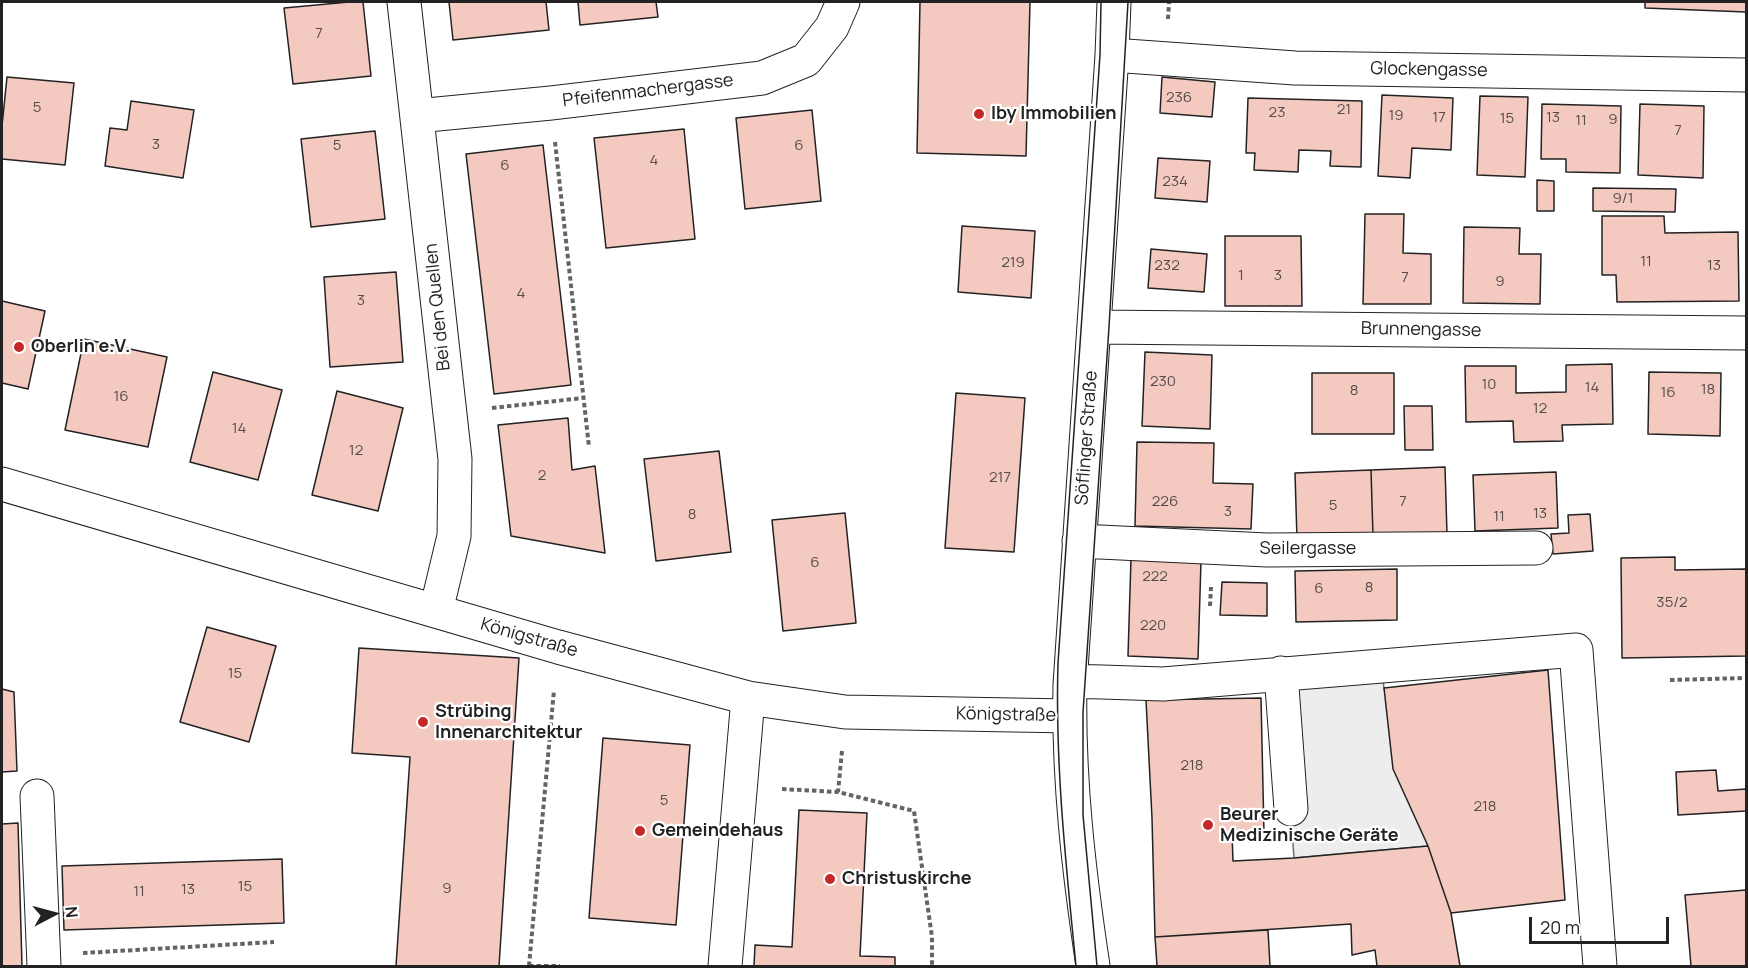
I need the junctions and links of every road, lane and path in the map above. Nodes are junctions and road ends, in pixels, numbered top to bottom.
1 (404, 2) edge
2 (843, 2) edge
3 (1114, 2) edge
4 (1112, 55) junction
5 (1746, 75) edge
6 (551, 103) junction
7 (417, 116) junction
8 (1095, 327) junction
9 (1746, 333) edge
10 (583, 398) junction
11 (450, 412) junction
12 (589, 447) dead end
13 (2, 484) edge
14 (1080, 541) junction
15 (1536, 548) dead end
16 (436, 611) junction
17 (558, 647) junction
18 (1281, 673) junction
19 (1746, 678) edge
20 (1670, 680) dead end
21 (1071, 681) junction
22 (748, 698) junction
23 (845, 712) junction
24 (1070, 716) junction
25 (740, 787) junction
26 (838, 792) junction
27 (37, 796) dead end
28 (1291, 809) dead end
29 (1079, 875) junction
30 (274, 942) dead end
31 (44, 961) edge
32 (529, 966) edge
33 (560, 966) edge
34 (725, 966) edge
35 (932, 966) edge
36 (1077, 966) edge
37 (1093, 966) edge
38 (1600, 966) edge

1 - 7 street, Bei den Quellen
2 - 6 street, Pfeifenmachergasse
3 - 4 street, Söflinger Straße
4 - 5 street, Glockengasse
4 - 8 street, Söflinger Straße
6 - 7 street, Pfeifenmachergasse
6 - 10 path
7 - 11 street, Bei den Quellen
8 - 9 street, Brunnengasse
8 - 14 street, Söflinger Straße
10 - 11 path
10 - 12 path
11 - 16 street, Bei den Quellen
13 - 16 street, Königstraße
14 - 15 street, Seilergasse
14 - 21 street, Söflinger Straße
16 - 17 street, Königstraße
17 - 22 street, Königstraße
17 - 32 path
18 - 21 street
18 - 28 street
18 - 38 street
19 - 20 path
21 - 24 street, Söflinger Straße
22 - 23 street, Königstraße
22 - 25 street
23 - 24 street, Königstraße
23 - 26 path
24 - 29 street, Söflinger Straße
25 - 26 path
25 - 34 street
26 - 35 path
27 - 31 street
29 - 36 street, Söflinger Straße
29 - 37 street, Söflinger Straße
30 - 31 path
32 - 33 path

